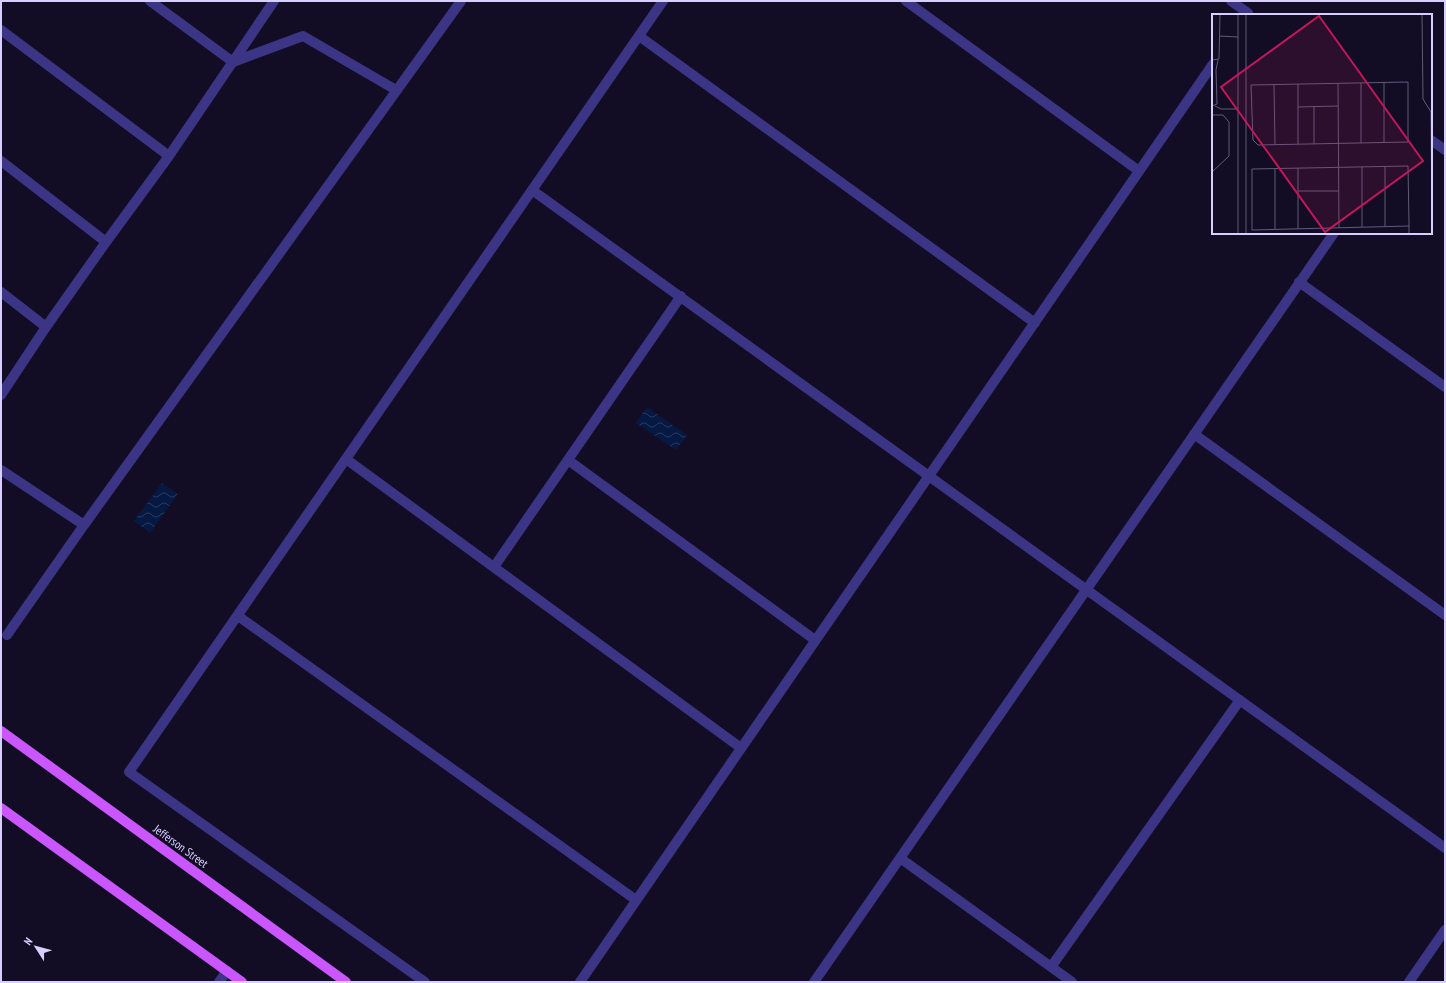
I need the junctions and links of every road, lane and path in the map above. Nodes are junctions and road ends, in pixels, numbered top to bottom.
1 (150, 1) edge
2 (274, 1) edge
3 (461, 1) edge
4 (663, 1) edge
5 (906, 1) edge
6 (1231, 1) edge
7 (1248, 14) edge
8 (1, 30) edge
9 (639, 36) junction
10 (233, 62) junction
11 (1212, 65) edge
12 (396, 90) junction
13 (1432, 141) edge
14 (1445, 150) edge
15 (169, 156) junction
16 (1, 161) edge
17 (1139, 171) junction
18 (532, 190) junction
19 (1333, 234) edge
20 (106, 242) junction
21 (1299, 282) junction
22 (1, 292) edge
23 (680, 296) junction
24 (1035, 323) junction
25 (46, 327) junction
26 (1445, 387) edge
27 (1, 395) edge
28 (1194, 434) junction
29 (346, 459) junction
30 (568, 460) junction
31 (1, 470) edge
32 (929, 476) junction
33 (84, 524) junction
34 (494, 567) junction
35 (1087, 589) junction
36 (1445, 615) edge
37 (238, 616) junction
38 (7, 635) dead end
39 (815, 640) junction
40 (1240, 700) junction
41 (1, 731) edge
42 (741, 748) junction
43 (1, 808) edge
44 (1445, 848) edge
45 (900, 858) junction
46 (636, 900) junction
47 (1445, 930) edge
48 (1050, 967) junction
49 (227, 971) junction
50 (219, 982) edge
51 (242, 982) edge
52 (346, 982) edge
53 (425, 982) edge
54 (580, 982) edge
55 (814, 982) edge
56 (1072, 982) edge
57 (1409, 982) edge

1 - 10 street
2 - 10 street
3 - 12 street
4 - 9 street
5 - 17 street
6 - 7 street
8 - 15 street
9 - 18 street
9 - 24 street
10 - 12 street
10 - 15 street
11 - 17 street
12 - 33 street
13 - 14 street
15 - 20 street
16 - 20 street
17 - 24 street
18 - 23 street
18 - 29 street
19 - 21 street
20 - 25 street
21 - 26 street
21 - 28 street
22 - 25 street
23 - 30 street
23 - 32 street
24 - 32 street
25 - 27 street
28 - 35 street
28 - 36 street
29 - 34 street
29 - 37 street
30 - 34 street
30 - 39 street
31 - 33 street
32 - 35 street
32 - 39 street
33 - 38 street
34 - 42 street
35 - 40 street
35 - 45 street
37 - 46 street
37 - 53 street
39 - 42 street
40 - 44 street
40 - 48 street
41 - 52 main road, Jefferson Street
42 - 46 street
43 - 49 main road
45 - 48 street
45 - 55 street
46 - 54 street
47 - 57 street
48 - 56 street
49 - 50 street
49 - 51 main road

